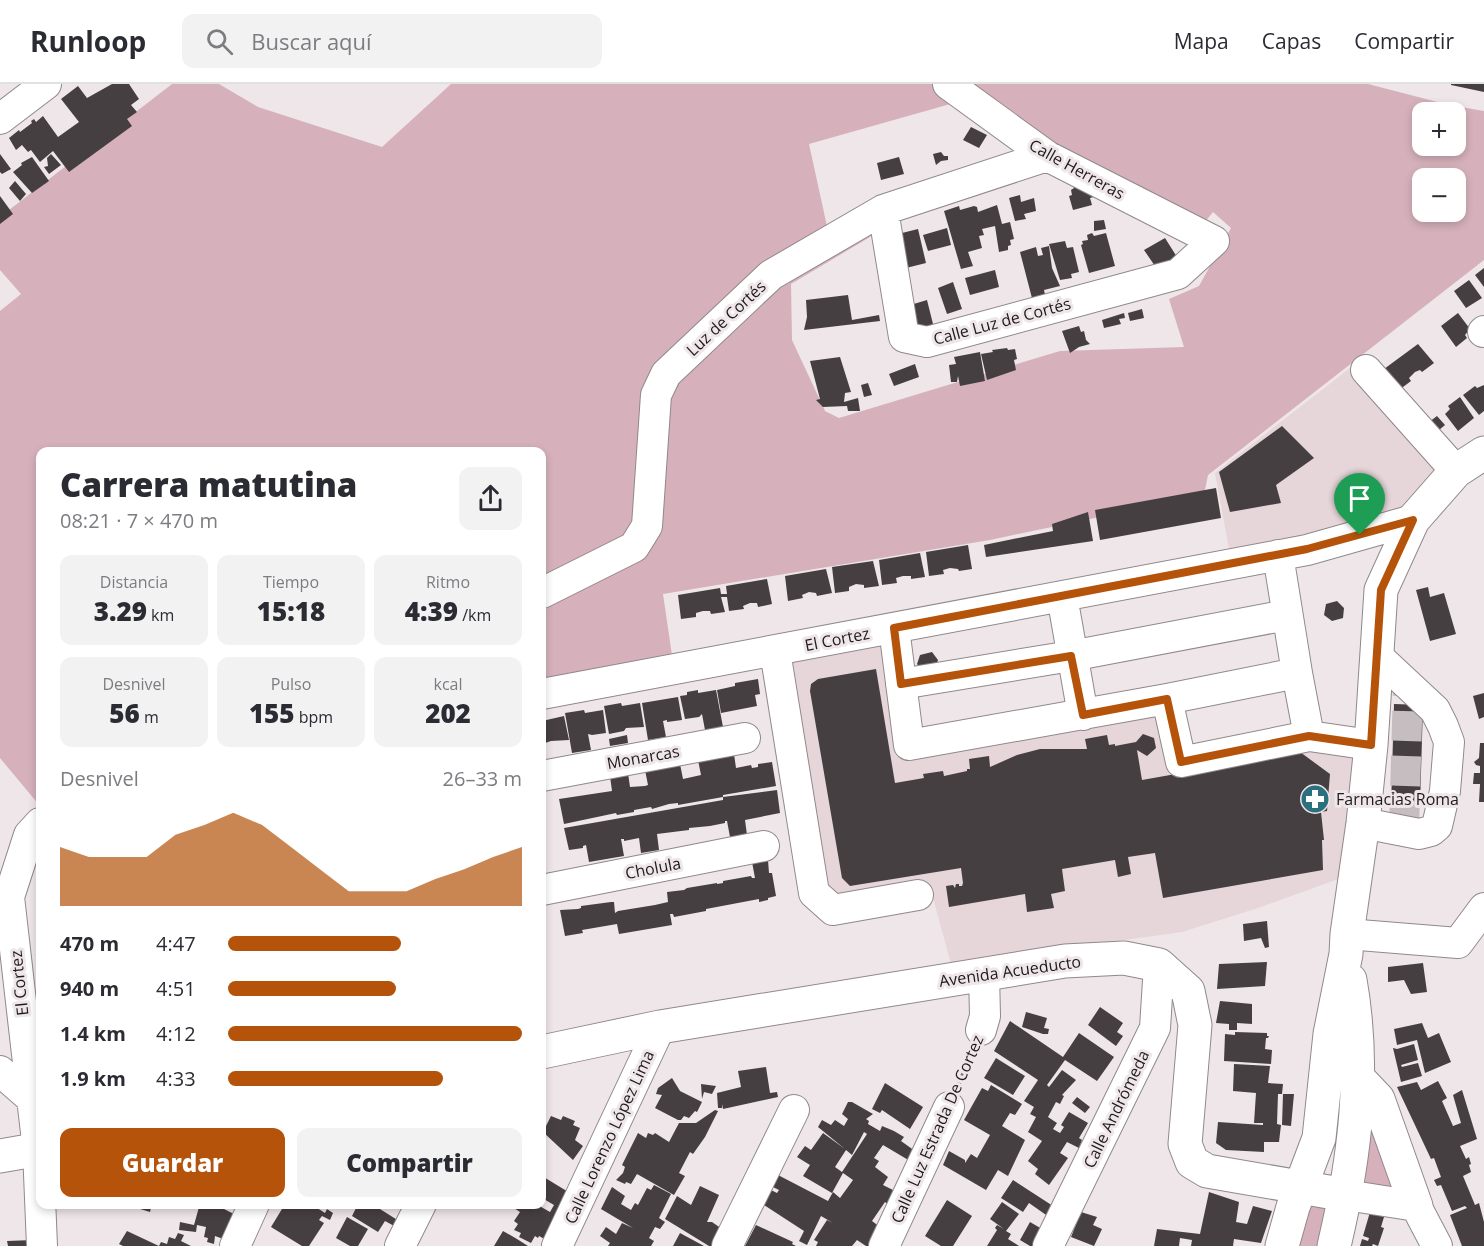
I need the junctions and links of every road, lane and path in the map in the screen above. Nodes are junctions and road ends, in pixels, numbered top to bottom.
1 (46, 84) edge
2 (948, 84) edge
3 (0, 119) edge
4 (1047, 156) junction
5 (883, 210) junction
6 (1214, 241) joint
7 (1366, 370) dead end
8 (1484, 453) edge
9 (1456, 471) junction
10 (1413, 520) junction
11 (1278, 555) junction
12 (546, 591) edge
13 (1062, 596) junction
14 (1287, 615) junction
15 (894, 628) junction
16 (775, 651) junction
17 (1376, 655) junction
18 (1071, 656) junction
19 (1297, 673) junction
20 (901, 684) junction
21 (546, 693) edge
22 (1167, 699) junction
23 (1083, 715) junction
24 (1309, 736) junction
25 (745, 738) dead end
26 (1371, 745) junction
27 (546, 775) edge
28 (1363, 823) junction
29 (36, 827) edge
30 (764, 846) dead end
31 (546, 889) edge
32 (918, 895) dead end
33 (1484, 908) edge
34 (1346, 944) junction
35 (1159, 965) junction
36 (984, 974) junction
37 (660, 1027) junction
38 (33, 1030) edge
39 (981, 1030) joint
40 (546, 1051) edge
41 (0, 1071) edge
42 (1359, 1079) junction
43 (32, 1099) junction
44 (949, 1107) joint
45 (795, 1110) dead end
46 (36, 1128) edge
47 (36, 1150) edge
48 (0, 1156) edge
49 (1301, 1188) junction
50 (1346, 1195) junction
51 (1416, 1206) junction
52 (41, 1209) edge
53 (252, 1209) edge
54 (419, 1209) edge
55 (42, 1246) edge
56 (235, 1246) edge
57 (400, 1246) edge
58 (557, 1246) edge
59 (727, 1246) edge
60 (884, 1246) edge
61 (1048, 1246) edge
62 (1282, 1246) edge
63 (1334, 1246) edge
64 (1437, 1246) edge

1 - 3 street
2 - 4 street, Calle Herreras
4 - 5 street, Luz de Cortés
4 - 6 street, Calle Herreras
5 - 6 street, Calle Luz de Cortés
5 - 12 street, Luz de Cortés
7 - 9 street
8 - 9 main road
9 - 10 main road
10 - 11 street, El Cortez
10 - 17 main road
11 - 13 street, El Cortez
11 - 14 street
13 - 15 street, El Cortez
13 - 18 street
14 - 18 street
14 - 19 street
15 - 16 street, El Cortez
15 - 20 street
16 - 21 street, El Cortez
16 - 32 street
17 - 26 main road
17 - 28 street
18 - 20 street
18 - 23 street
19 - 22 street
19 - 24 street
20 - 23 street
22 - 23 street
22 - 24 street
24 - 26 street
25 - 27 street, Monarcas
26 - 28 main road
28 - 34 main road
29 - 38 street, El Cortez
30 - 31 street, Cholula
33 - 34 street
34 - 42 main road
34 - 49 main road
35 - 36 main road, Avenida Acueducto
35 - 49 main road
35 - 61 street, Calle Andrómeda
36 - 37 main road, Avenida Acueducto
36 - 39 street, Calle Luz Estrada De Cortez
37 - 40 main road, Avenida Acueducto
37 - 58 street, Calle Lorenzo López Lima
38 - 43 street, El Cortez
39 - 44 path, Calle Luz Estrada De Cortez
41 - 43 street
42 - 50 main road
42 - 51 main road
43 - 46 street, El Cortez
44 - 60 street, Calle Luz Estrada De Cortez
45 - 59 street
47 - 48 main road
49 - 50 main road
49 - 62 main road
50 - 51 street
50 - 63 main road
51 - 64 street
52 - 55 street, El Cortez
53 - 56 street
54 - 57 street

